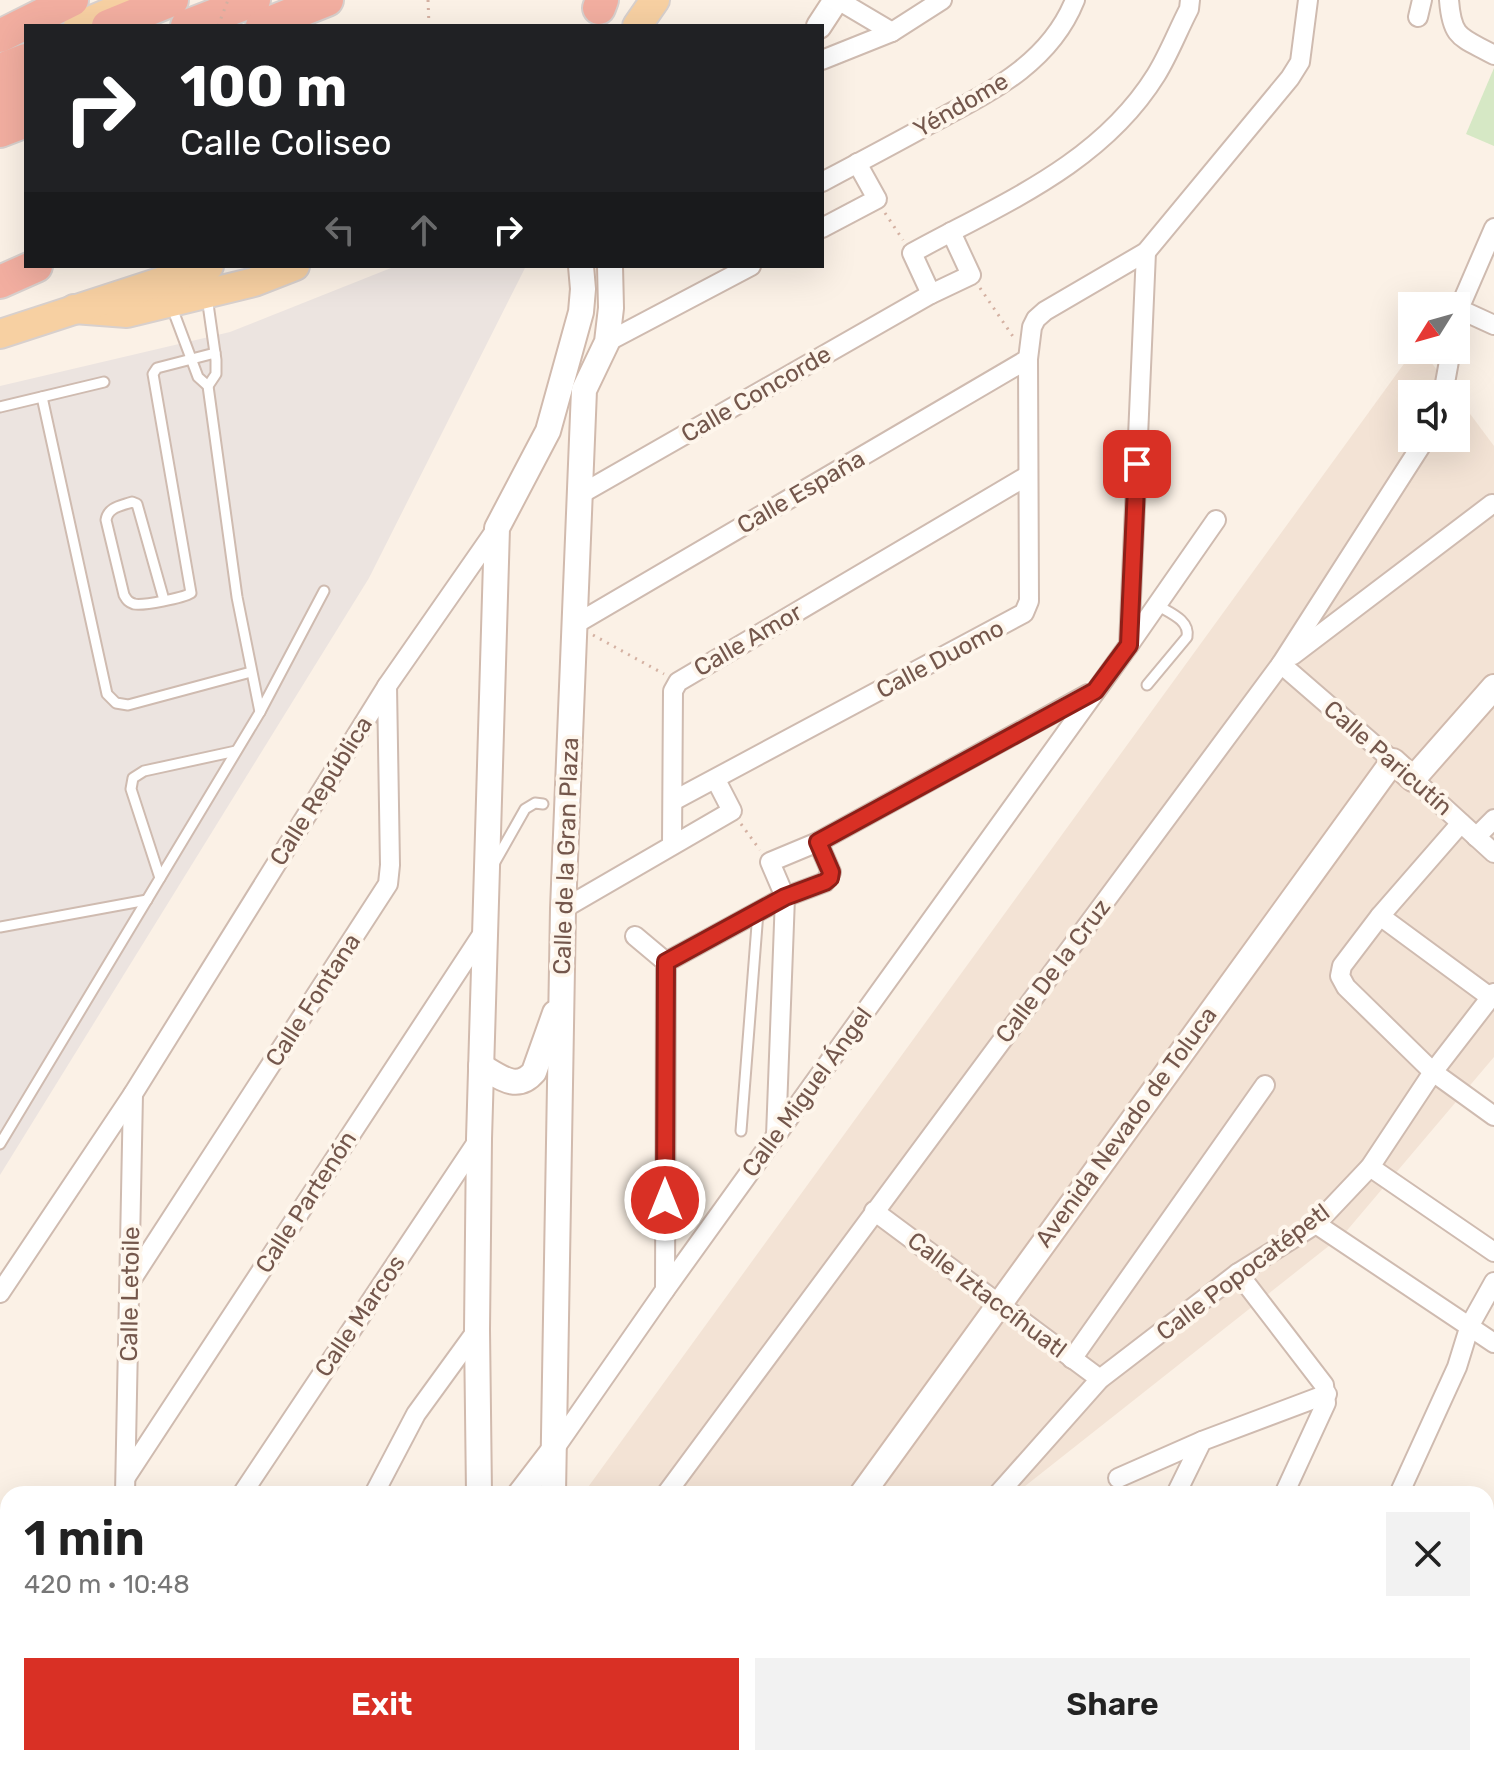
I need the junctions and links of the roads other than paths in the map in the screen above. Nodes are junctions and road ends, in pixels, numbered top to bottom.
1 (22, 0) edge
2 (72, 0) edge
3 (138, 0) edge
4 (172, 0) edge
5 (254, 0) edge
6 (265, 0) edge
7 (327, 0) edge
8 (655, 0) edge
9 (837, 0) edge
10 (942, 0) edge
11 (1075, 0) edge
12 (1190, 0) edge
13 (1308, 0) edge
14 (1449, 0) edge
15 (0, 13) edge
16 (83, 24) edge
17 (113, 24) edge
18 (192, 24) edge
19 (256, 24) edge
20 (267, 24) edge
21 (638, 24) edge
22 (820, 24) edge
23 (892, 32) junction
24 (0, 36) edge
25 (24, 49) edge
26 (1494, 55) edge
27 (0, 57) edge
28 (824, 59) edge
29 (24, 61) edge
30 (0, 70) edge
31 (24, 89) edge
32 (0, 98) edge
33 (24, 122) edge
34 (0, 131) edge
35 (857, 163) junction
36 (824, 181) edge
37 (824, 221) edge
38 (1494, 228) edge
39 (951, 232) junction
40 (1146, 252) junction
41 (32, 268) edge
42 (203, 268) edge
43 (290, 268) edge
44 (581, 268) edge
45 (610, 268) edge
46 (747, 268) edge
47 (0, 282) edge
48 (1468, 292) edge
49 (207, 294) junction
50 (931, 294) junction
51 (171, 304) junction
52 (74, 309) junction
53 (1470, 320) edge
54 (1494, 325) edge
55 (0, 334) edge
56 (607, 342) junction
57 (215, 353) junction
58 (192, 359) junction
59 (1028, 359) junction
60 (104, 382) dead end
61 (208, 386) junction
62 (42, 397) junction
63 (0, 407) edge
64 (1417, 452) edge
65 (1027, 476) junction
66 (581, 494) junction
67 (1492, 504) edge
68 (1216, 520) dead end
69 (497, 528) junction
70 (324, 591) dead end
71 (164, 600) junction
72 (1157, 605) junction
73 (574, 625) junction
74 (1129, 645) junction
75 (1281, 664) junction
76 (251, 672) junction
77 (1147, 685) dead end
78 (387, 686) junction
79 (1494, 687) edge
80 (1095, 691) junction
81 (260, 712) junction
82 (236, 751) junction
83 (1393, 761) junction
84 (1413, 779) junction
85 (716, 780) junction
86 (673, 801) junction
87 (543, 804) dead end
88 (1494, 819) edge
89 (1461, 823) junction
90 (1476, 837) junction
91 (818, 842) junction
92 (672, 845) junction
93 (1494, 853) edge
94 (488, 875) junction
95 (160, 878) junction
96 (785, 897) junction
97 (147, 900) junction
98 (563, 909) junction
99 (758, 912) junction
100 (1380, 916) junction
101 (0, 927) edge
102 (486, 928) junction
103 (635, 936) dead end
104 (666, 962) junction
105 (562, 992) junction
106 (1492, 995) edge
107 (481, 1066) junction
108 (1433, 1072) junction
109 (1265, 1085) dead end
110 (133, 1094) junction
111 (1494, 1116) edge
112 (741, 1131) dead end
113 (776, 1136) junction
114 (479, 1139) junction
115 (0, 1144) edge
116 (1370, 1167) junction
117 (874, 1211) junction
118 (1316, 1224) junction
119 (1494, 1252) edge
120 (1238, 1273) junction
121 (130, 1282) junction
122 (1494, 1282) edge
123 (665, 1290) junction
124 (0, 1293) edge
125 (998, 1304) junction
126 (1470, 1325) junction
127 (477, 1330) junction
128 (1494, 1343) edge
129 (1072, 1359) junction
130 (1100, 1379) junction
131 (1327, 1394) junction
132 (1202, 1441) junction
133 (553, 1451) junction
134 (1118, 1478) dead end
135 (126, 1485) edge
136 (247, 1486) edge
137 (378, 1486) edge
138 (479, 1486) edge
139 (526, 1486) edge
140 (553, 1486) edge
141 (672, 1486) edge
142 (868, 1486) edge
143 (1005, 1486) edge
144 (1180, 1486) edge
145 (1288, 1486) edge
146 (1403, 1486) edge

1 - 15 highway
2 - 24 highway
3 - 16 main road
4 - 17 highway
5 - 18 highway
6 - 19 highway
7 - 20 highway
8 - 21 main road
9 - 22 street
9 - 23 street
10 - 23 street
11 - 35 street, Yéndome
12 - 39 street
13 - 40 street
14 - 26 street
23 - 28 street
25 - 27 main road
29 - 30 highway
31 - 32 highway
33 - 34 highway
35 - 36 street, Yéndome
35 - 37 street
38 - 48 street
39 - 50 street
39 - 50 street
40 - 59 street, Calle Duomo
40 - 74 street
41 - 47 highway
42 - 52 main road
43 - 49 main road
44 - 69 street, Calle República
45 - 56 street, Calle de la Gran Plaza
46 - 56 street
49 - 51 main road
49 - 57 lane
50 - 66 street, Calle Concorde
51 - 52 main road
51 - 58 lane
52 - 55 main road
53 - 54 street
56 - 66 street, Calle de la Gran Plaza
57 - 58 lane
57 - 61 lane
58 - 61 lane
58 - 71 lane
59 - 65 street, Calle Duomo
59 - 73 street, Calle España
60 - 62 lane
61 - 76 lane
62 - 63 lane
62 - 76 lane
64 - 75 street, Calle De la Cruz
65 - 85 street, Calle Duomo
65 - 86 street, Calle Amor
66 - 73 street, Calle de la Gran Plaza
67 - 75 street
68 - 72 street, Calle Miguel Ángel
69 - 78 street, Calle República
69 - 94 street
70 - 81 lane
71 - 71 lane
72 - 74 street, Calle Miguel Ángel
72 - 77 lane
73 - 98 street, Calle de la Gran Plaza
74 - 80 street, Calle Miguel Ángel
75 - 83 street, Calle Paricutín
75 - 117 street, Calle De la Cruz
76 - 81 lane
78 - 110 street, Calle República
78 - 121 street, Calle Fontana
79 - 84 street
80 - 91 street
80 - 113 street, Calle Miguel Ángel
81 - 82 lane
82 - 95 lane
82 - 95 lane
83 - 84 street, Calle Paricutín
83 - 125 street, Avenida Nevado de Toluca
84 - 89 street, Calle Paricutín
85 - 86 street, Calle Duomo
85 - 92 street
86 - 92 street, Calle Amor
87 - 94 lane
88 - 90 street
89 - 90 street, Calle Paricutín
89 - 100 street
90 - 93 street, Calle Paricutín
91 - 96 street
91 - 96 street
92 - 98 street
94 - 102 street
95 - 97 lane
96 - 99 street
96 - 113 street
97 - 101 lane
97 - 115 lane
98 - 105 street, Calle de la Gran Plaza
99 - 104 street
99 - 112 lane
100 - 106 street
100 - 108 street
102 - 107 street
102 - 135 street, Calle Partenón
103 - 104 street
104 - 123 street
105 - 107 street
105 - 133 street, Calle de la Gran Plaza
106 - 108 street, Calle Popocatépetl
107 - 114 street
108 - 111 street
108 - 116 street, Calle Popocatépetl
109 - 129 street
110 - 121 street, Calle Letoile
110 - 124 street, Calle República
113 - 123 street, Calle Miguel Ángel
114 - 127 street
114 - 136 street, Calle Marcos
116 - 118 street, Calle Popocatépetl
116 - 119 street
117 - 125 street, Calle Iztaccíhuatl
117 - 141 street, Calle De la Cruz
118 - 120 street, Calle Popocatépetl
118 - 126 street
120 - 130 street, Calle Popocatépetl
120 - 131 street
121 - 135 street, Calle Letoile
122 - 126 street
123 - 133 street, Calle Miguel Ángel
125 - 129 street, Calle Iztaccíhuatl
125 - 142 street, Avenida Nevado de Toluca
126 - 128 street
126 - 146 street
127 - 137 street
127 - 138 street
129 - 130 street, Calle Iztaccíhuatl
130 - 143 street, Calle Popocatépetl
131 - 132 street
131 - 145 street
132 - 134 street
132 - 144 street
133 - 139 street, Calle Miguel Ángel
133 - 140 street, Calle de la Gran Plaza

